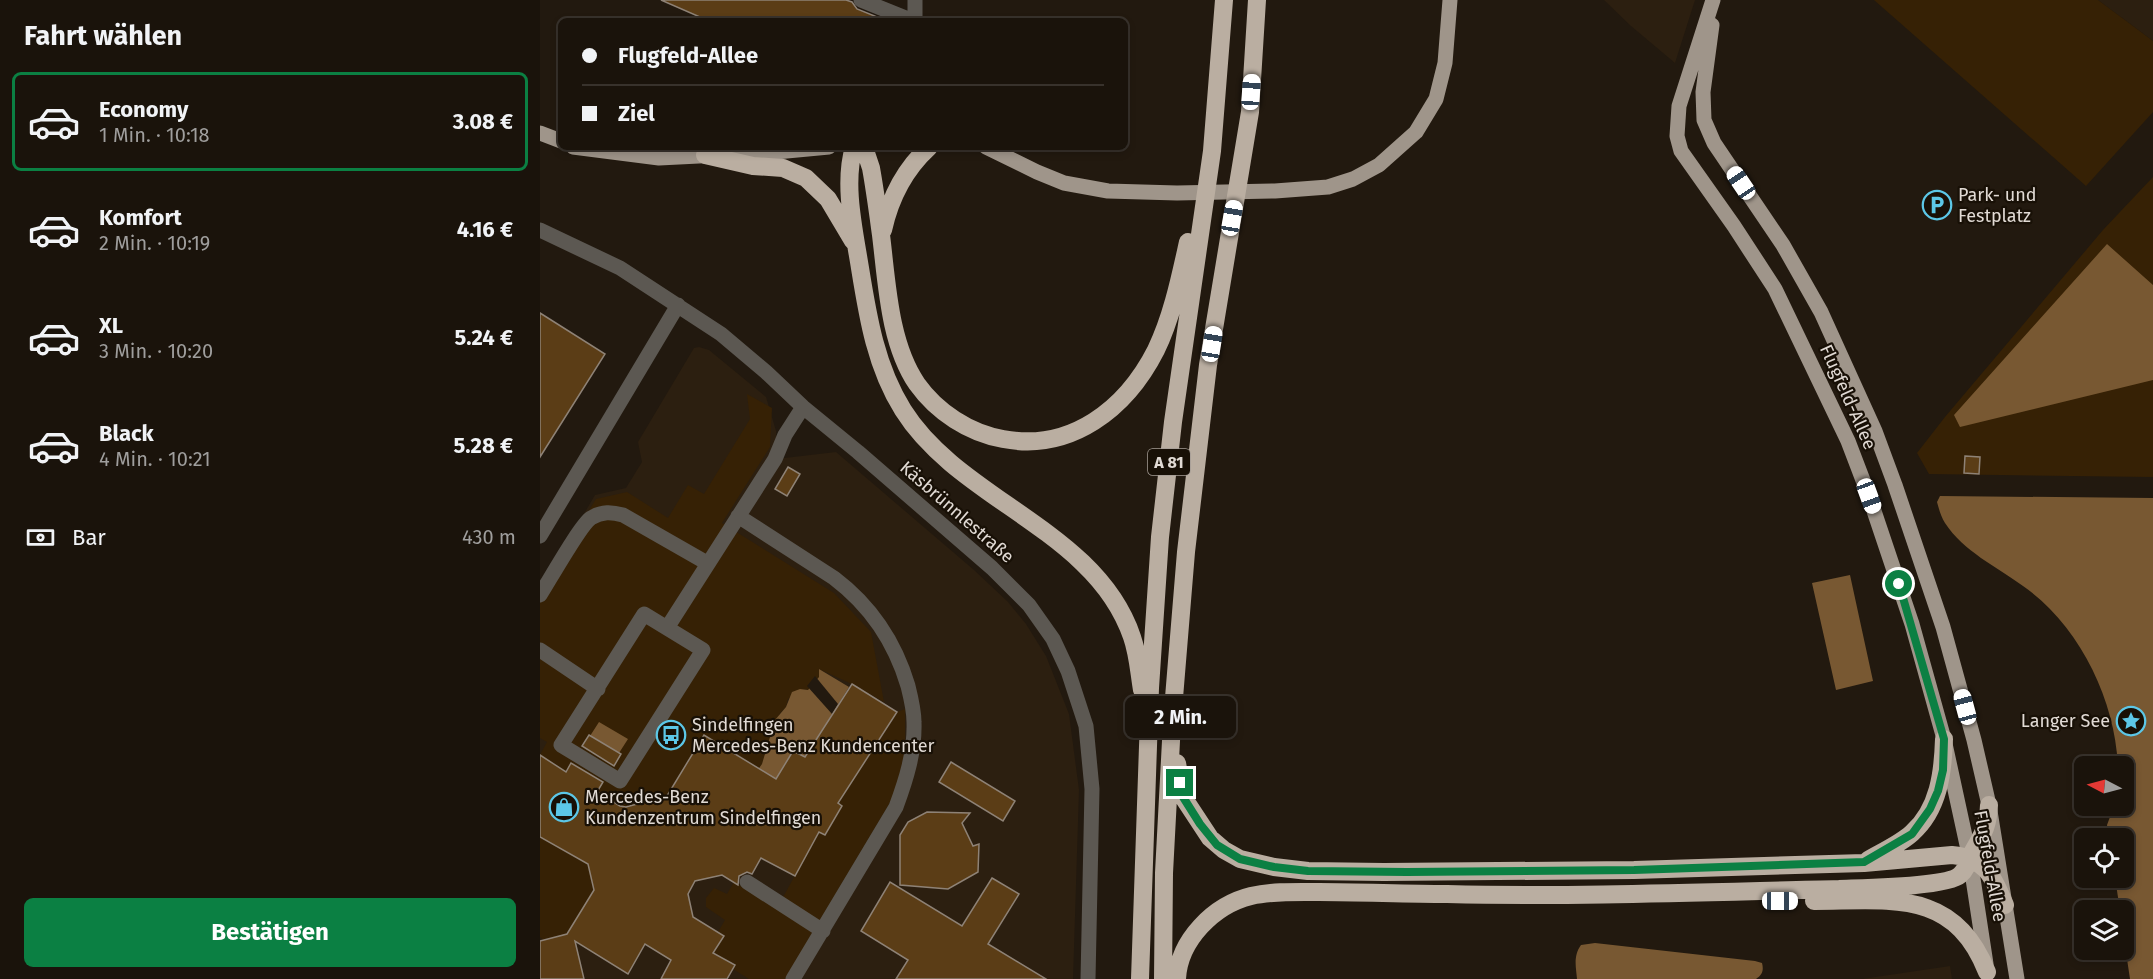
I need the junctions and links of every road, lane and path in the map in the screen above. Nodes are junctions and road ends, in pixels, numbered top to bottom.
1 (861, 0) edge
2 (915, 0) edge
3 (1224, 0) edge
4 (1257, 0) edge
5 (1450, 0) edge
6 (1714, 0) edge
7 (906, 18) edge
8 (914, 18) edge
9 (540, 133) edge
10 (540, 142) edge
11 (558, 142) edge
12 (558, 143) edge
13 (600, 150) edge
14 (782, 150) edge
15 (853, 150) edge
16 (865, 150) edge
17 (926, 150) edge
18 (992, 150) edge
19 (1212, 151) junction
20 (705, 155) junction
21 (540, 230) edge
22 (881, 237) junction
23 (857, 248) junction
24 (678, 305) junction
25 (803, 407) junction
26 (738, 516) junction
27 (540, 536) edge
28 (707, 563) junction
29 (540, 595) edge
30 (667, 628) junction
31 (540, 650) edge
32 (598, 689) junction
33 (1172, 722) junction
34 (1944, 739) junction
35 (1146, 776) junction
36 (1989, 805) junction
37 (1970, 859) junction
38 (1864, 862) junction
39 (747, 882) dead end
40 (1636, 894) junction
41 (2005, 905) junction
42 (823, 931) junction
43 (1988, 975) edge
44 (793, 979) edge
45 (1088, 979) edge
46 (1140, 979) edge
47 (1163, 979) edge
48 (1178, 979) edge
49 (2017, 979) edge

1 - 7 street
2 - 8 street
3 - 19 highway, A 81
4 - 33 highway, A 81
5 - 18 main road
6 - 34 main road, Flugfeld-Allee
6 - 36 main road, Flugfeld-Allee
9 - 11 main road
10 - 12 main road
13 - 20 main road
14 - 20 main road
15 - 23 highway
16 - 22 highway
17 - 22 highway
19 - 22 highway
19 - 35 highway, A 81
20 - 23 highway
21 - 24 street, Käsbrünnlestraße
23 - 35 highway
24 - 25 street, Käsbrünnlestraße
24 - 27 street
25 - 26 street
25 - 45 street, Käsbrünnlestraße
26 - 28 street
26 - 42 street
28 - 29 street
28 - 30 street
30 - 32 street
30 - 32 street
31 - 32 street
33 - 38 highway
33 - 47 highway, A 81
34 - 37 main road, Flugfeld-Allee
34 - 38 highway
35 - 46 highway, A 81
36 - 37 highway
36 - 41 main road, Flugfeld-Allee
37 - 38 highway
37 - 40 highway
37 - 41 highway
37 - 43 main road, Flugfeld-Allee
39 - 42 street
40 - 43 highway
40 - 48 highway
41 - 49 main road, Flugfeld-Allee
42 - 44 street

